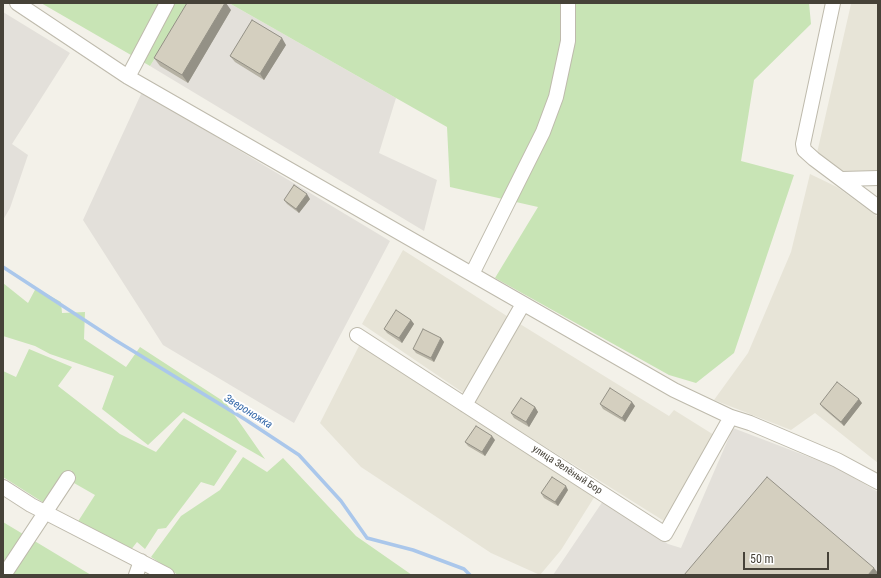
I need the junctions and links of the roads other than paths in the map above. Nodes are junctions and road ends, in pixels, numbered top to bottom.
1 (16, 3) edge
2 (167, 3) edge
3 (568, 3) edge
4 (834, 3) edge
5 (128, 76) junction
6 (878, 178) edge
7 (842, 179) junction
8 (878, 207) edge
9 (472, 274) junction
10 (523, 304) junction
11 (357, 335) dead end
12 (465, 405) junction
13 (730, 417) junction
14 (68, 478) dead end
15 (878, 482) edge
16 (3, 487) edge
17 (45, 512) junction
18 (141, 561) junction
19 (4, 575) edge
20 (136, 575) edge
21 (167, 575) edge

1 - 5 street
2 - 5 street
3 - 9 street
4 - 7 street
5 - 9 street
6 - 7 street
7 - 8 street
9 - 10 street
10 - 12 street
10 - 13 street
11 - 12 street, улица Зелёный Бор
12 - 13 street, улица Зелёный Бор
13 - 15 street
14 - 17 street
16 - 17 street
17 - 18 street
17 - 19 street
18 - 20 street
18 - 21 street

